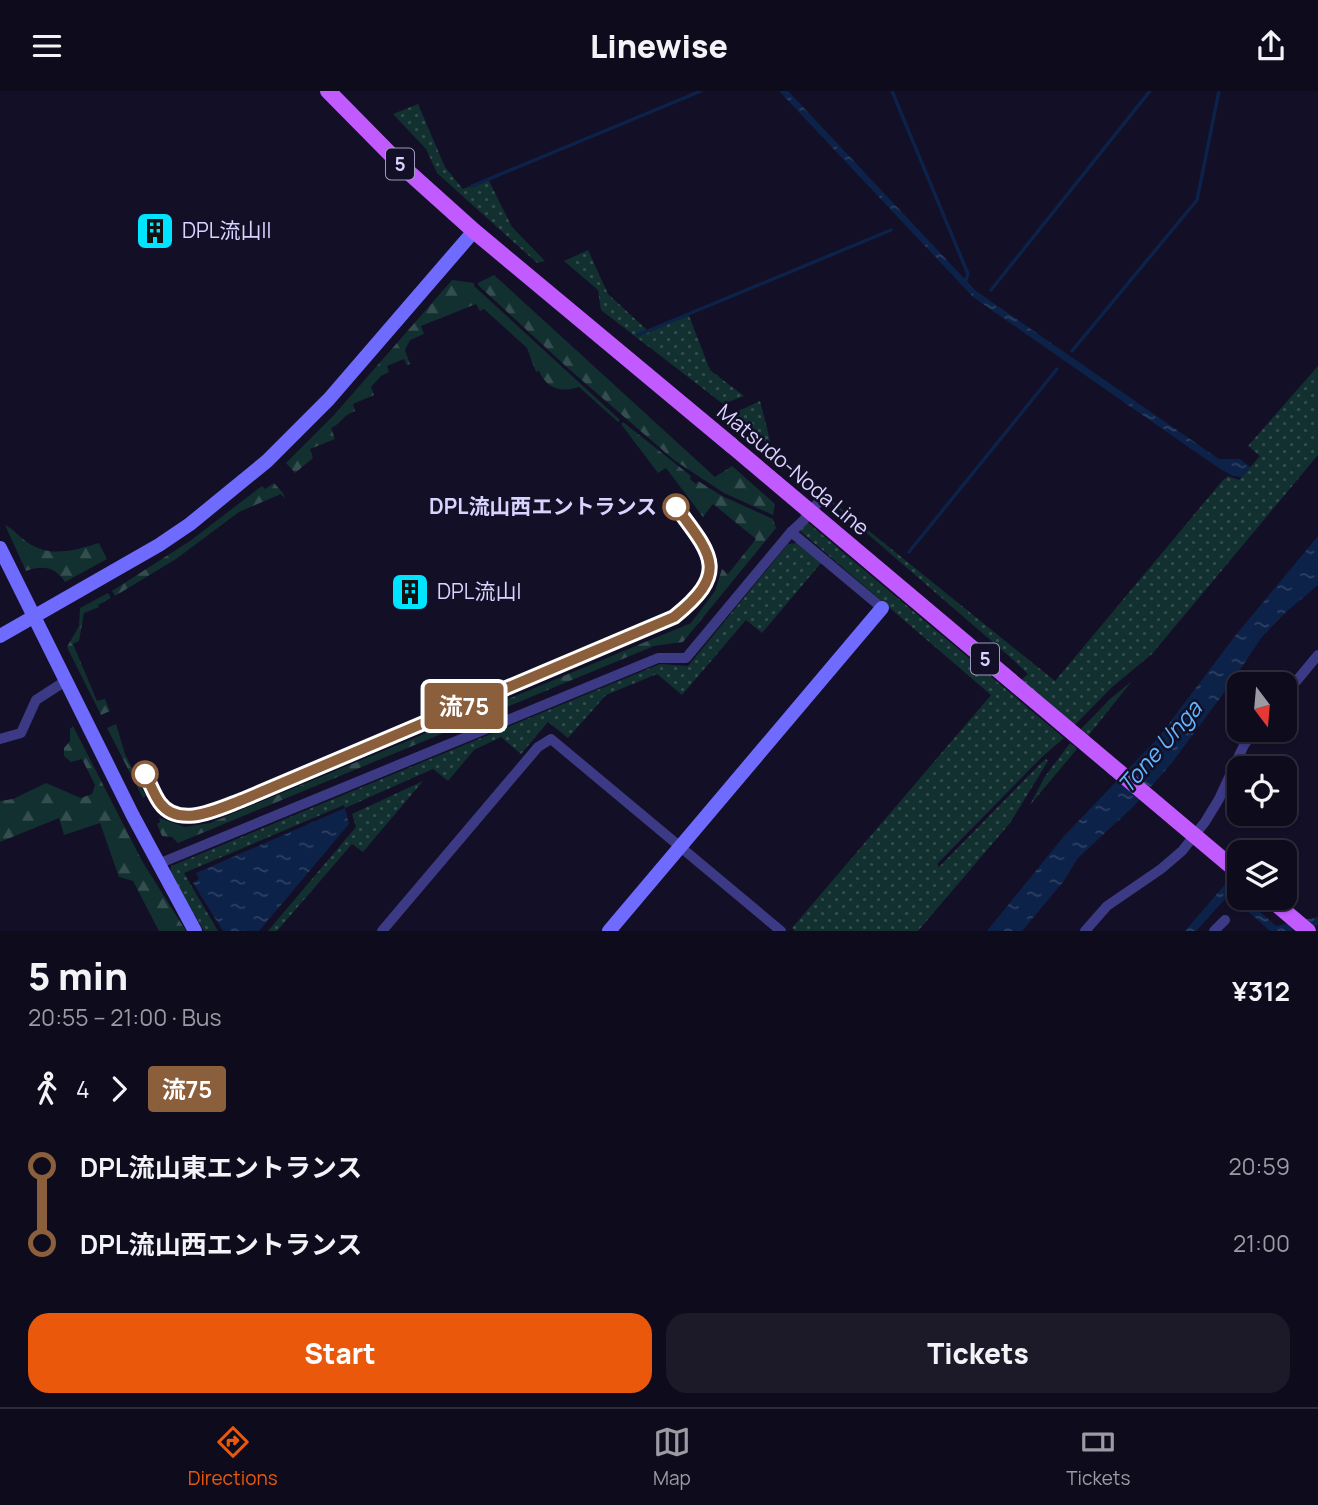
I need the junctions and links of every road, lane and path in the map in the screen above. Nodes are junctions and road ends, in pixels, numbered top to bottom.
1 (328, 91) edge
2 (474, 231) junction
3 (821, 499) dead end
4 (790, 532) junction
5 (0, 548) edge
6 (882, 608) joint
7 (34, 617) junction
8 (0, 636) edge
9 (1318, 655) edge
10 (67, 680) junction
11 (1297, 680) edge
12 (0, 740) edge
13 (1246, 742) edge
14 (680, 846) junction
15 (1227, 863) edge
16 (158, 864) junction
17 (1283, 910) edge
18 (1225, 920) dead end
19 (195, 931) edge
20 (382, 931) edge
21 (609, 931) edge
22 (781, 931) edge
23 (1085, 931) edge
24 (1214, 931) edge
25 (1308, 931) edge

1 - 2 main road, Matsudo-Noda Line / 5
2 - 7 street
2 - 15 main road, Matsudo-Noda Line / 5, bridge
3 - 4 street
4 - 6 street
4 - 16 street
5 - 7 street
6 - 14 street
7 - 8 street
7 - 10 street
9 - 11 street
10 - 12 street
10 - 16 street
13 - 23 street
14 - 20 street
14 - 21 street
14 - 22 street
16 - 19 street
17 - 25 main road
18 - 24 street

